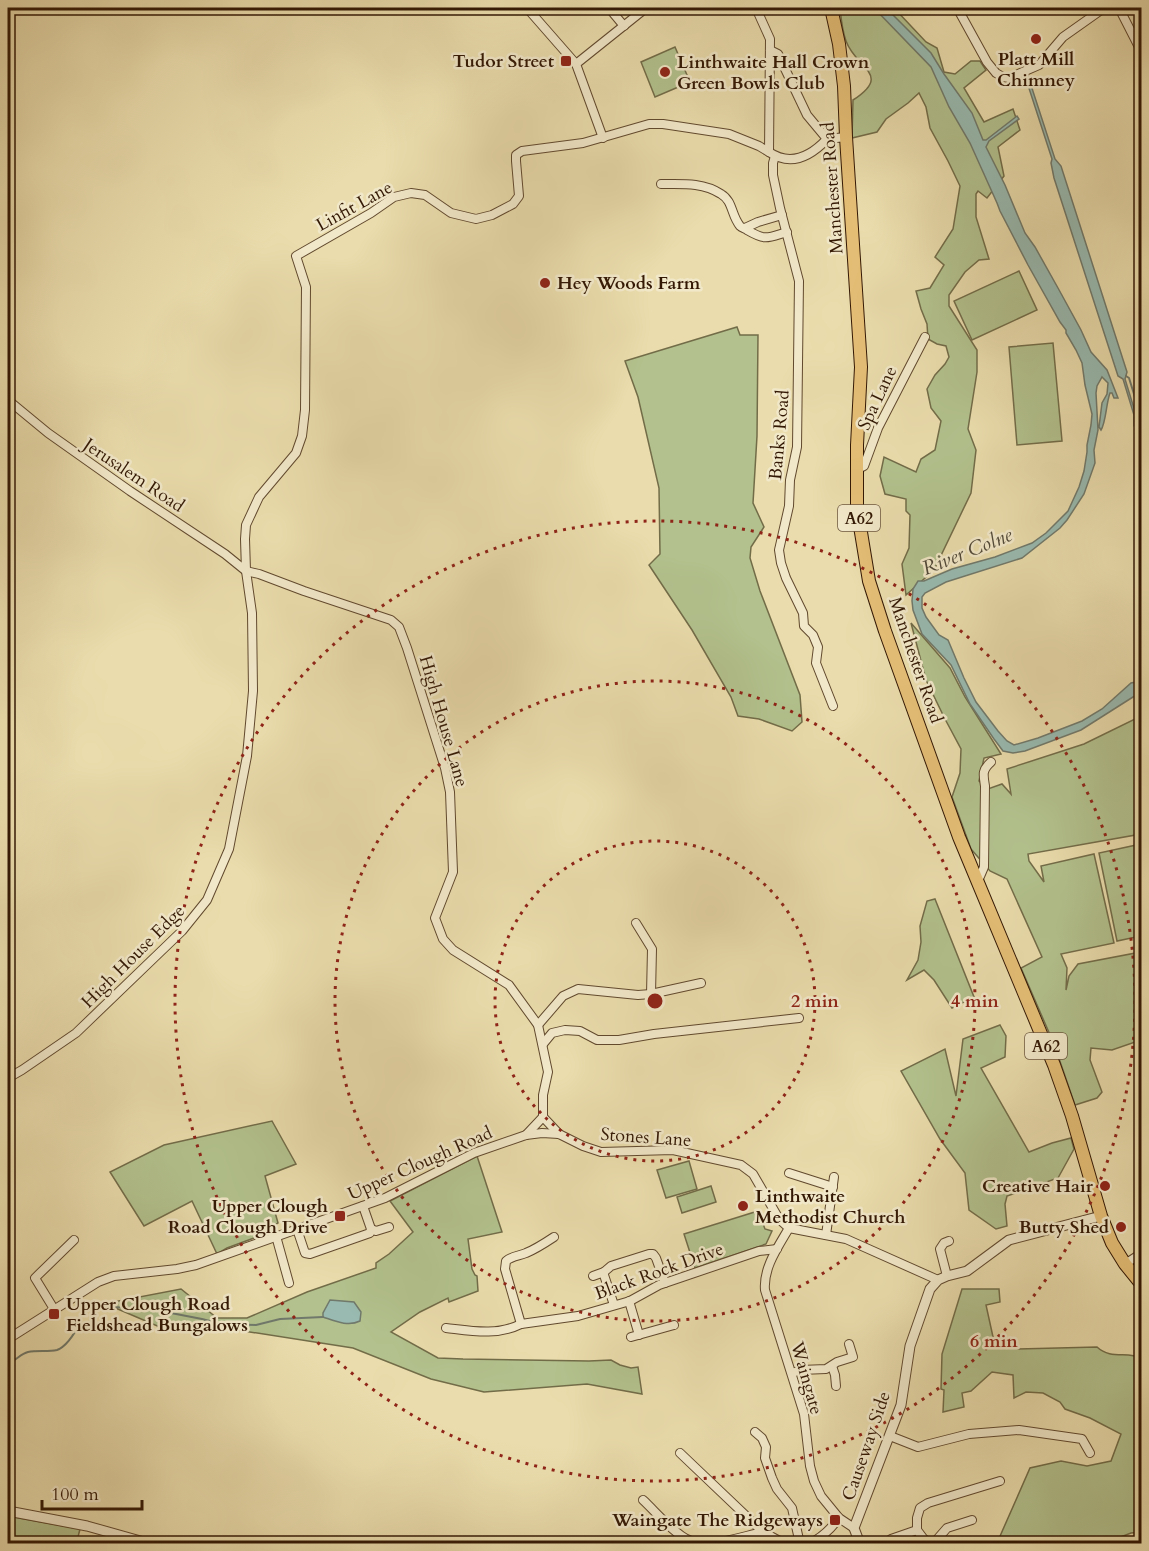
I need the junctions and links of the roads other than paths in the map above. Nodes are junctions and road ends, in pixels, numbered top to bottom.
1 (527, 8) edge
2 (609, 8) edge
3 (646, 8) edge
4 (756, 8) edge
5 (831, 8) edge
6 (960, 8) edge
7 (1104, 8) edge
8 (1119, 8) edge
9 (624, 26) junction
10 (770, 50) junction
11 (1142, 53) edge
12 (576, 64) junction
13 (846, 137) junction
14 (603, 138) junction
15 (827, 139) junction
16 (772, 154) junction
17 (661, 184) dead end
18 (782, 215) junction
19 (745, 228) junction
20 (787, 232) junction
21 (925, 337) dead end
22 (8, 400) edge
23 (856, 470) junction
24 (246, 571) junction
25 (833, 706) dead end
26 (991, 762) dead end
27 (978, 881) junction
28 (636, 923) dead end
29 (701, 983) dead end
30 (651, 994) junction
31 (799, 1018) dead end
32 (538, 1025) junction
33 (543, 1044) junction
34 (8, 1078) edge
35 (543, 1117) junction
36 (542, 1133) joint
37 (559, 1134) junction
38 (525, 1135) junction
39 (789, 1173) dead end
40 (834, 1177) dead end
41 (833, 1187) junction
42 (363, 1206) junction
43 (1101, 1216) junction
44 (389, 1227) dead end
45 (789, 1228) junction
46 (297, 1229) junction
47 (371, 1229) junction
48 (826, 1235) junction
49 (276, 1236) junction
50 (554, 1237) dead end
51 (74, 1240) dead end
52 (950, 1241) dead end
53 (777, 1249) junction
54 (1142, 1253) edge
55 (1125, 1264) junction
56 (604, 1272) junction
57 (593, 1276) dead end
58 (942, 1278) junction
59 (289, 1283) dead end
60 (665, 1283) junction
61 (1142, 1285) edge
62 (629, 1301) junction
63 (614, 1305) junction
64 (54, 1310) junction
65 (521, 1324) junction
66 (674, 1325) dead end
67 (446, 1328) dead end
68 (8, 1339) edge
69 (849, 1344) dead end
70 (832, 1366) junction
71 (792, 1373) junction
72 (836, 1386) dead end
73 (755, 1432) dead end
74 (890, 1436) junction
75 (680, 1453) dead end
76 (1090, 1453) dead end
77 (999, 1481) dead end
78 (643, 1500) dead end
79 (8, 1511) edge
80 (839, 1518) junction
81 (972, 1520) dead end
82 (854, 1528) junction
83 (917, 1530) junction
84 (763, 1532) junction
85 (891, 1539) dead end
86 (714, 1543) edge
87 (151, 1544) edge
88 (784, 1544) edge
89 (800, 1544) edge
90 (809, 1544) edge
91 (860, 1544) edge
92 (932, 1544) edge

1 - 12 street
2 - 9 street
3 - 9 street
4 - 10 street
5 - 13 main road, Manchester Road / A62
6 - 7 street
8 - 11 street
9 - 12 street
10 - 15 street
10 - 16 street, Banks Road
12 - 14 street
13 - 15 street
13 - 23 main road, Manchester Road / A62
14 - 16 street, Linfit Lane
14 - 24 street, Linfit Lane
15 - 16 street
16 - 18 street, Banks Road
17 - 19 street
18 - 19 street
18 - 20 street, Banks Road
19 - 20 street
20 - 25 street, Banks Road
21 - 23 street, Spa Lane
22 - 24 street, Jerusalem Road
23 - 27 main road, Manchester Road / A62
24 - 32 street, High House Lane
24 - 34 street, High House Edge
26 - 27 street
27 - 43 main road, Manchester Road / A62
28 - 30 street
29 - 30 street
30 - 32 street
31 - 33 street
32 - 33 street, High House Lane
33 - 35 street, High House Lane
35 - 37 street
35 - 38 street
36 - 37 street, Stones Lane
36 - 38 street, Upper Clough Road
37 - 45 street, Stones Lane
38 - 42 street, Upper Clough Road
39 - 41 street
40 - 41 street
41 - 48 street
42 - 46 street, Upper Clough Road
42 - 47 street
43 - 55 main road, Manchester Road / A62
43 - 58 street
44 - 47 street
45 - 48 street
45 - 53 street, Waingate
46 - 47 street
46 - 49 street, Upper Clough Road
48 - 58 street
49 - 59 street
49 - 64 street, Upper Clough Road
50 - 65 street
51 - 64 street
52 - 58 street
53 - 60 street, Black Rock Drive
53 - 71 street, Waingate
54 - 55 street
55 - 61 main road, Manchester Road / A62
56 - 57 street
56 - 60 street
56 - 63 street
58 - 74 street, Causeway Side
60 - 62 street, Black Rock Drive
62 - 63 street, Black Rock Drive
62 - 66 street
63 - 65 street, Black Rock Drive
64 - 68 street, Upper Clough Road
65 - 67 street, Black Rock Drive
69 - 70 street
70 - 71 street
70 - 72 street
71 - 80 street, Waingate
73 - 89 street
74 - 76 street
74 - 82 street, Causeway Side
75 - 84 street
77 - 83 street
78 - 86 street
79 - 87 street
80 - 82 street, Waingate
80 - 90 street
81 - 92 street
82 - 91 street, Causeway Side
83 - 85 street
83 - 92 street
84 - 86 street
84 - 88 street

